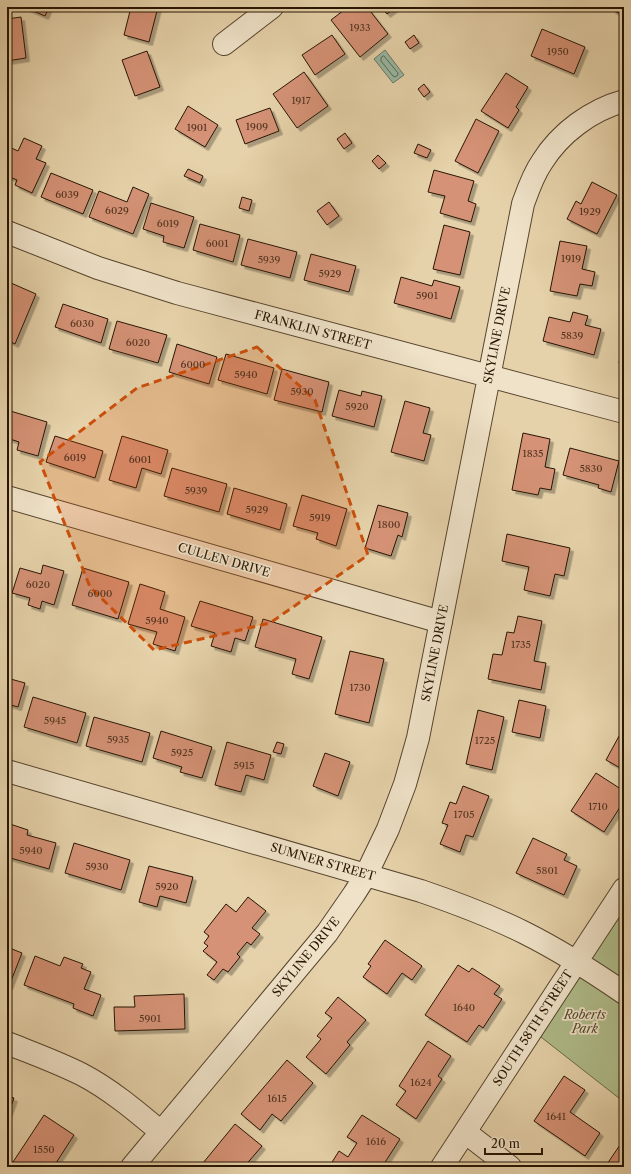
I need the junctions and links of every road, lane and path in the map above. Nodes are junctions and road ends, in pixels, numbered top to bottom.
1 (272, 7) edge
2 (224, 44) dead end
3 (624, 101) edge
4 (7, 232) edge
5 (489, 376) junction
6 (624, 412) edge
7 (7, 497) edge
8 (441, 622) junction
9 (7, 771) edge
10 (366, 875) junction
11 (624, 889) edge
12 (577, 962) junction
13 (624, 992) edge
14 (7, 1043) edge
15 (161, 1132) junction
16 (465, 1132) junction
17 (132, 1167) edge
18 (442, 1167) edge
19 (510, 1167) edge

1 - 2 street
3 - 5 street, SKYLINE DRIVE
4 - 5 street, FRANKLIN STREET
5 - 6 street, FRANKLIN STREET
5 - 8 street, SKYLINE DRIVE
7 - 8 street, CULLEN DRIVE
8 - 10 street, SKYLINE DRIVE
9 - 10 street, SUMNER STREET
10 - 12 street, SUMNER STREET
10 - 15 street, SKYLINE DRIVE
11 - 12 street, SOUTH 58TH STREET
12 - 13 street, SUMNER STREET
12 - 16 street, SOUTH 58TH STREET
14 - 15 street
15 - 17 street, SKYLINE DRIVE
16 - 18 street, SOUTH 58TH STREET
16 - 19 street

